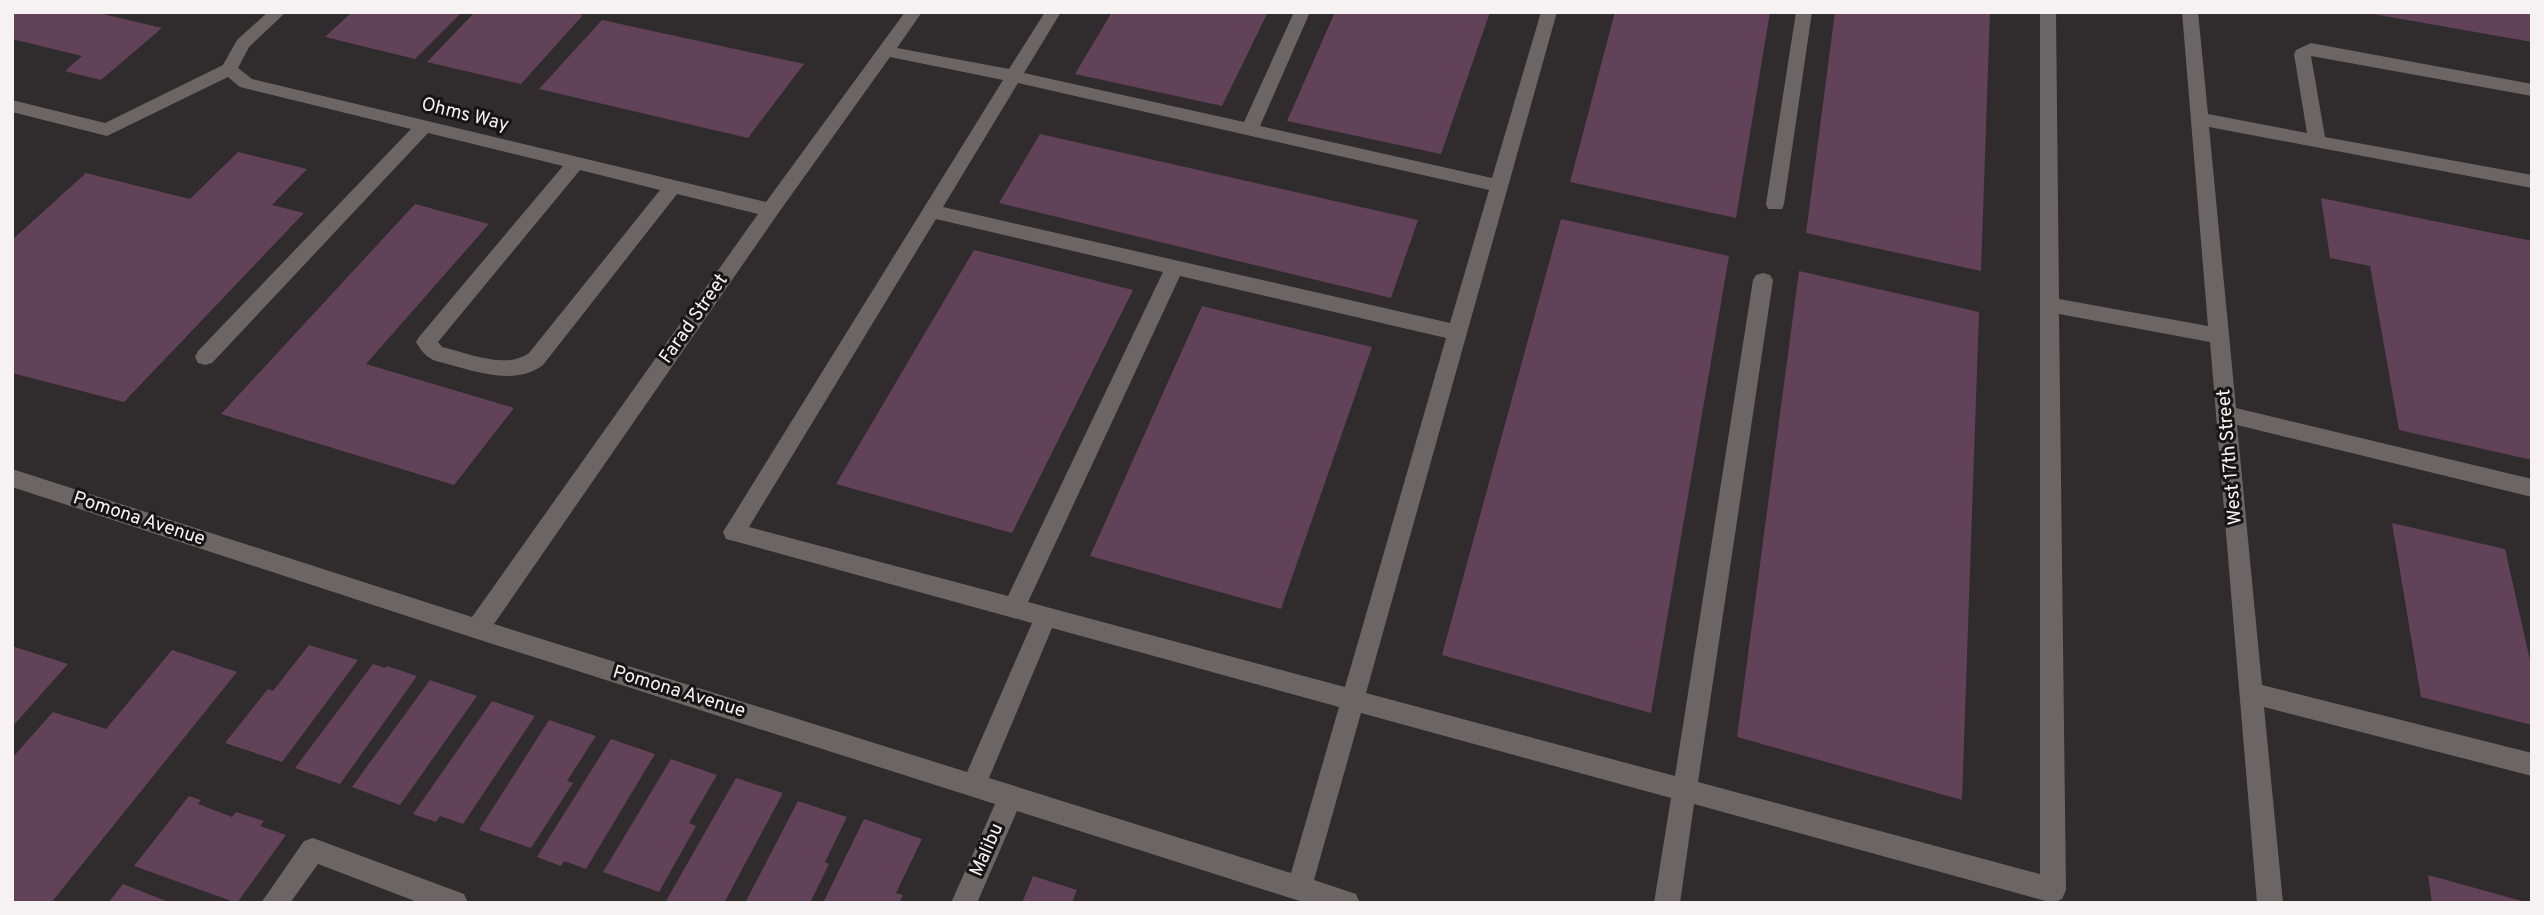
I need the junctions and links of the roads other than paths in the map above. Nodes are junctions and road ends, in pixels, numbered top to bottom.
1 (278, 12) edge
2 (914, 12) edge
3 (1053, 12) edge
4 (1302, 12) edge
5 (1549, 12) edge
6 (1804, 12) edge
7 (2048, 12) edge
8 (2190, 12) edge
9 (886, 51) junction
10 (229, 69) junction
11 (1014, 76) junction
12 (2532, 90) edge
13 (12, 106) edge
14 (2200, 119) junction
15 (424, 126) junction
16 (1249, 130) junction
17 (2317, 141) junction
18 (576, 163) junction
19 (2532, 182) edge
20 (1500, 186) junction
21 (673, 187) junction
22 (1775, 204) dead end
23 (770, 210) junction
24 (931, 211) junction
25 (1174, 268) junction
26 (1763, 280) dead end
27 (2052, 305) junction
28 (1458, 333) junction
29 (2220, 336) junction
30 (205, 357) dead end
31 (2227, 414) junction
32 (12, 478) edge
33 (2532, 488) edge
34 (1014, 608) junction
35 (1046, 616) junction
36 (477, 629) junction
37 (2251, 694) junction
38 (1353, 700) junction
39 (2532, 765) edge
40 (974, 785) junction
41 (1685, 790) junction
42 (1011, 797) junction
43 (1299, 888) junction
44 (274, 903) edge
45 (455, 903) edge
46 (964, 903) edge
47 (1347, 903) edge
48 (1667, 903) edge
49 (2270, 903) edge

1 - 10 street
2 - 9 street, Farad Street
3 - 11 street
4 - 16 street
5 - 20 street
6 - 22 street
7 - 27 street
8 - 14 street, West 17th Street
9 - 11 street
9 - 23 street, Farad Street
10 - 13 street
10 - 15 street, Ohms Way
11 - 16 street
11 - 24 street
12 - 17 street
14 - 17 street
14 - 29 street, West 17th Street
15 - 18 street, Ohms Way
15 - 30 street
16 - 20 street
17 - 19 street
18 - 21 street, Ohms Way
18 - 21 street
20 - 28 street
21 - 23 street, Ohms Way
23 - 36 street, Farad Street
24 - 25 street
24 - 34 street
25 - 28 street
25 - 34 street
26 - 41 street
27 - 29 street
27 - 41 street
28 - 38 street
29 - 31 street, West 17th Street
31 - 33 street
31 - 37 street, West 17th Street
32 - 36 street, Pomona Avenue
34 - 35 street
35 - 38 street
35 - 40 street
36 - 40 street, Pomona Avenue
37 - 39 street
37 - 49 street, West 17th Street
38 - 41 street
38 - 43 street
40 - 42 street, Pomona Avenue
41 - 48 street
42 - 43 street, Pomona Avenue
42 - 46 street, Malibu
43 - 47 street, Pomona Avenue
44 - 45 street

